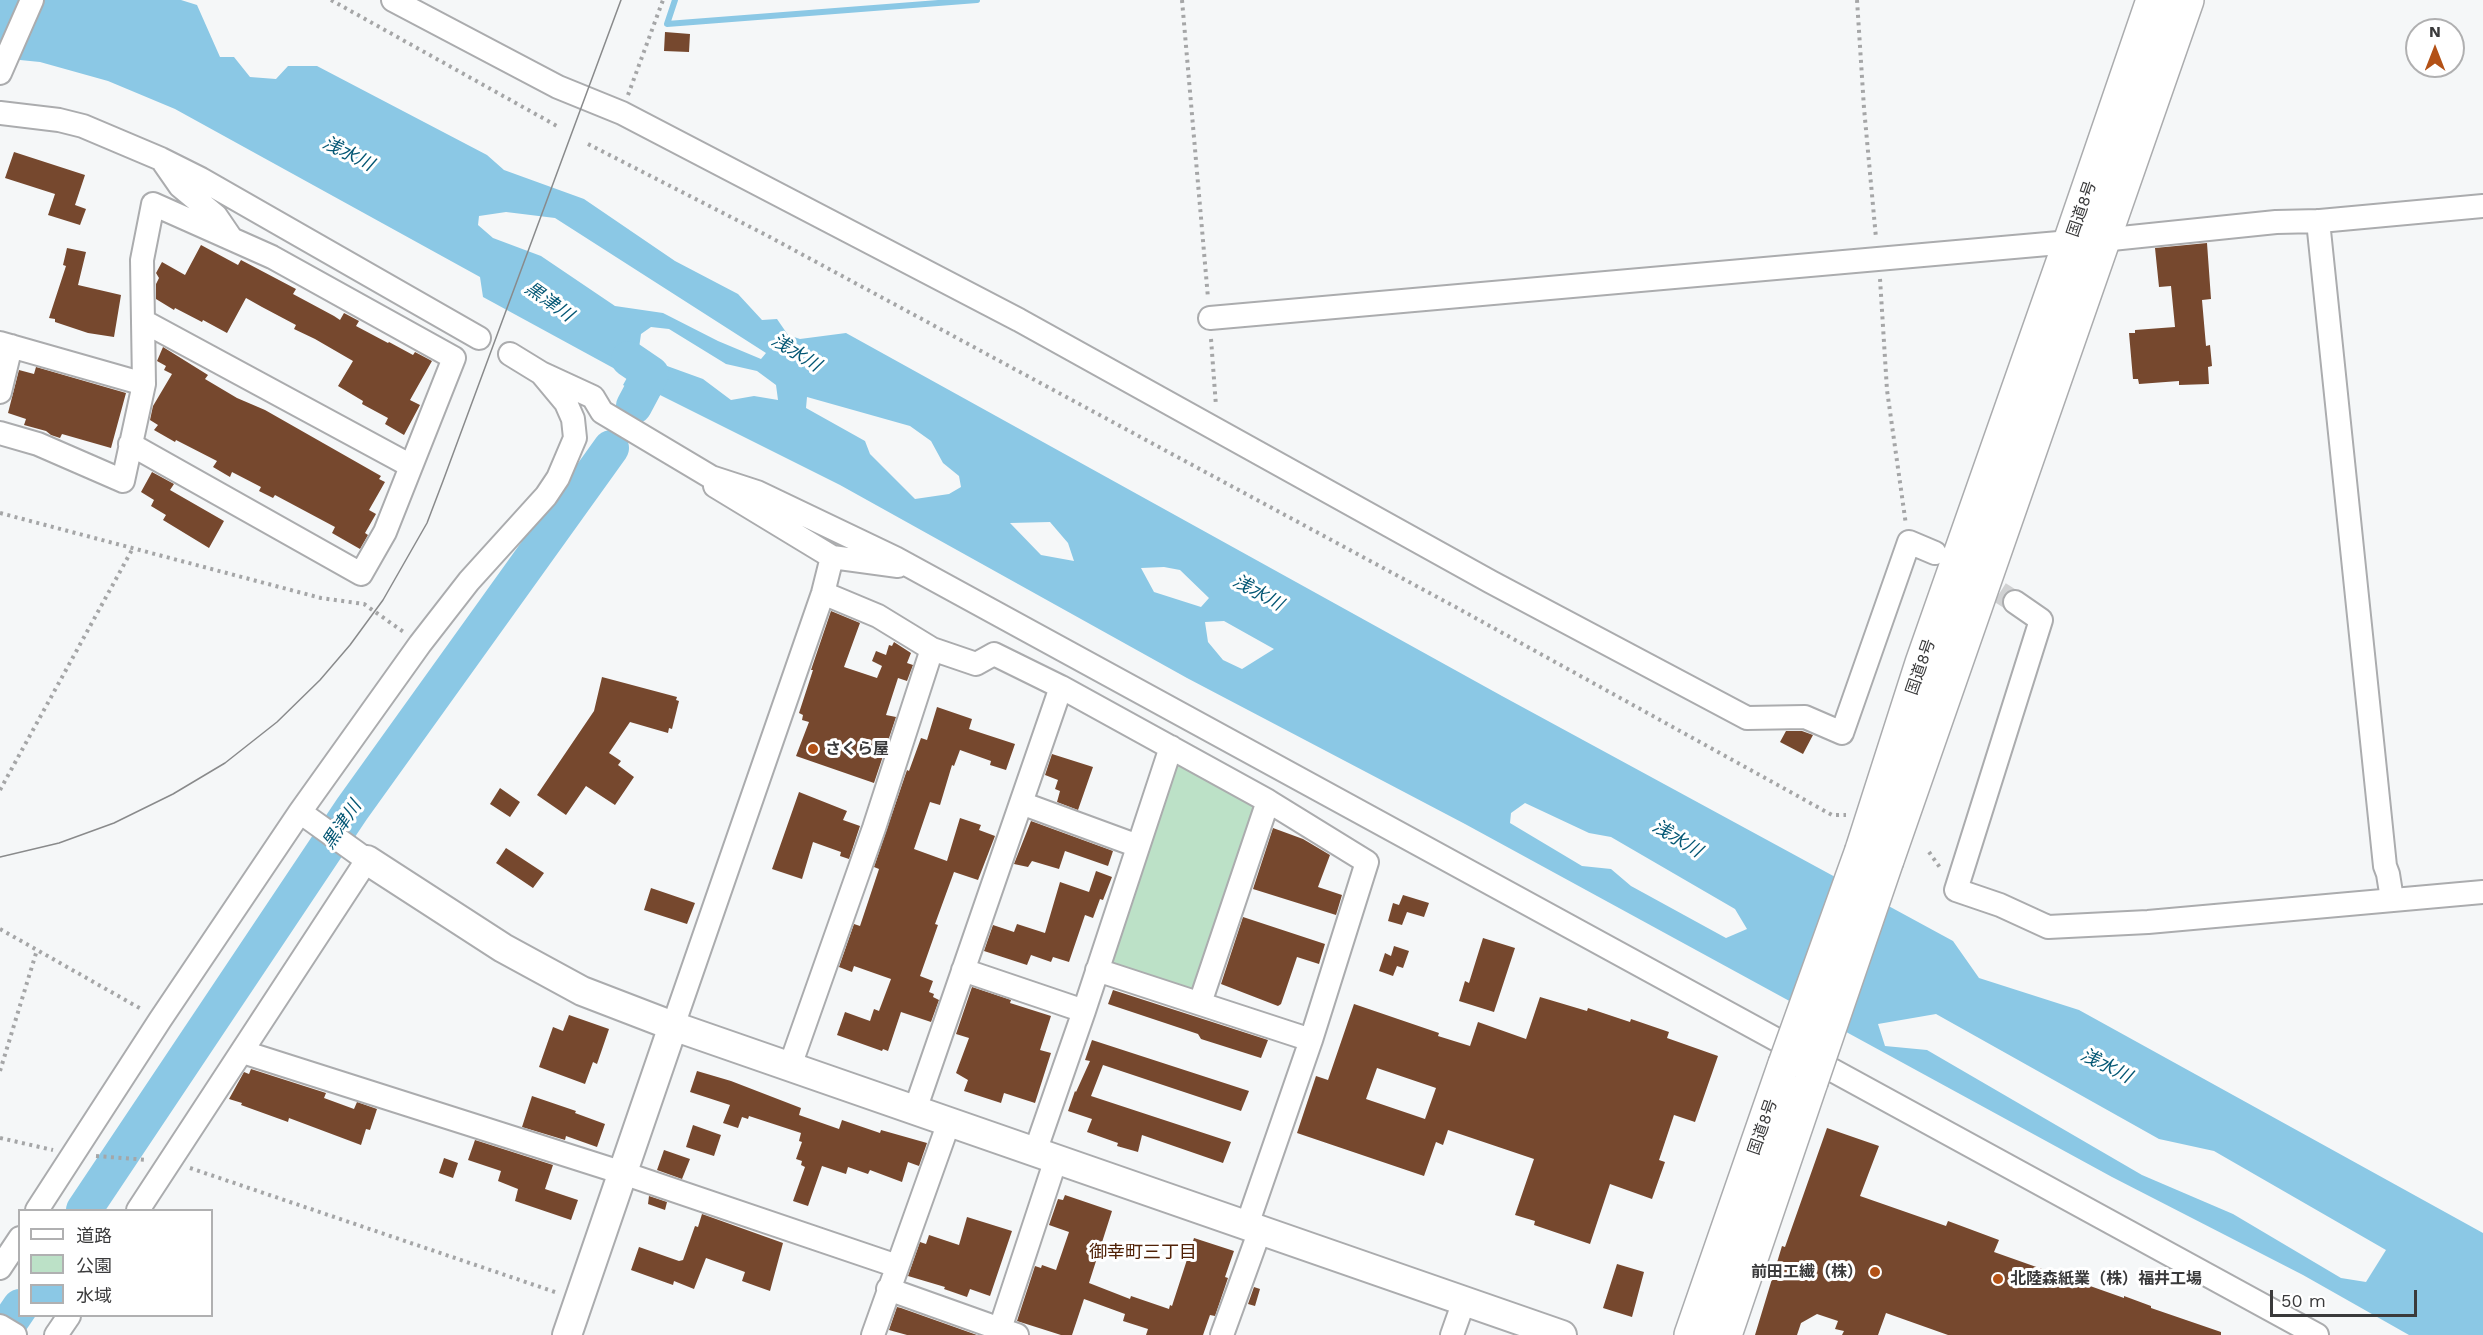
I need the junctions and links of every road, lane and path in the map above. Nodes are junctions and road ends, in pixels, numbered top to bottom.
1 (32, 0) edge
2 (331, 0) edge
3 (393, 0) edge
4 (663, 0) edge
5 (1182, 0) edge
6 (2153, 0) edge
7 (2187, 0) edge
8 (0, 73) edge
9 (0, 113) edge
10 (622, 113) junction
11 (557, 126) dead end
12 (588, 144) dead end
13 (161, 159) junction
14 (2483, 206) edge
15 (2318, 220) junction
16 (232, 239) junction
17 (2086, 241) junction
18 (1210, 318) junction
19 (143, 321) junction
20 (478, 338) dead end
21 (6, 344) edge
22 (510, 354) dead end
23 (541, 373) junction
24 (144, 384) junction
25 (0, 392) edge
26 (1218, 431) junction
27 (0, 433) edge
28 (130, 444) junction
29 (411, 466) junction
30 (711, 477) junction
31 (0, 513) edge
32 (134, 548) junction
33 (1935, 553) dead end
34 (832, 557) junction
35 (915, 569) junction
36 (823, 593) junction
37 (2015, 602) tunnel mouth
38 (420, 644) junction
39 (932, 649) junction
40 (1060, 687) junction
41 (1171, 747) junction
42 (0, 790) edge
43 (1268, 801) junction
44 (1021, 803) junction
45 (300, 812) junction
46 (1852, 816) dead end
47 (1138, 846) junction
48 (1874, 855) junction
49 (367, 860) junction
50 (2483, 892) edge
51 (2392, 899) junction
52 (0, 929) edge
53 (37, 950) junction
54 (963, 970) junction
55 (1097, 970) junction
56 (1200, 1003) junction
57 (1084, 1011) junction
58 (160, 1020) junction
59 (673, 1026) junction
60 (1311, 1040) junction
61 (243, 1052) junction
62 (790, 1066) junction
63 (0, 1071) edge
64 (915, 1110) junction
65 (949, 1122) junction
66 (0, 1138) edge
67 (73, 1154) junction
68 (1045, 1155) junction
69 (171, 1161) junction
70 (623, 1173) junction
71 (38, 1209) edge
72 (139, 1209) edge
73 (1254, 1228) junction
74 (18, 1241) edge
75 (897, 1266) junction
76 (0, 1268) edge
77 (888, 1289) junction
78 (579, 1300) junction
79 (1464, 1301) junction
80 (68, 1317) edge
81 (0, 1326) edge
82 (1005, 1333) edge
83 (15, 1335) edge
84 (56, 1335) edge
85 (567, 1335) edge
86 (873, 1335) edge
87 (1222, 1335) edge
88 (1452, 1335) edge
89 (1562, 1335) edge
90 (1691, 1335) edge
91 (1725, 1335) edge
92 (2317, 1335) edge

1 - 8 street
2 - 11 path
3 - 10 street
4 - 10 path
5 - 18 path
6 - 17 highway, 国道8号
7 - 17 highway, 国道8号
9 - 13 street
10 - 26 street
12 - 46 path
13 - 16 street
13 - 20 street
14 - 15 street
15 - 17 street
15 - 51 street
16 - 19 street
16 - 29 street
17 - 18 street
17 - 48 highway, 国道8号
18 - 26 path
19 - 24 street
19 - 29 street
21 - 24 street
21 - 25 street
22 - 23 street
23 - 30 street
23 - 38 street
24 - 28 street
26 - 33 street
27 - 28 street
28 - 29 street
30 - 34 street
30 - 35 street
31 - 32 path
32 - 38 path
32 - 42 path
34 - 35 street
34 - 36 street
35 - 92 street
36 - 39 street
36 - 59 street
37 - 51 street
38 - 45 street
39 - 40 street
39 - 62 street
40 - 41 street
40 - 44 street
41 - 43 street
41 - 47 street
43 - 56 street
43 - 60 street
44 - 47 street
44 - 54 street
45 - 49 street
45 - 58 street
47 - 55 street
48 - 90 highway, 国道8号, bridge
48 - 91 highway, 国道8号, bridge
49 - 59 street
49 - 61 street
50 - 51 street
52 - 53 path
53 - 58 path
53 - 63 path
54 - 57 street
54 - 64 street
55 - 56 street
55 - 57 street
56 - 60 street
57 - 68 street
58 - 67 street
59 - 62 street
59 - 70 street
60 - 73 street
61 - 69 street
61 - 70 street
62 - 64 street
64 - 65 street
65 - 68 street
65 - 75 street
66 - 67 path
67 - 69 path
67 - 71 street
68 - 73 street
68 - 82 street
69 - 72 street
69 - 78 path
70 - 75 street
70 - 78 street
73 - 79 street
73 - 87 street
74 - 76 street
75 - 77 street
77 - 82 street
77 - 86 street
78 - 85 street
79 - 88 street
79 - 89 street
80 - 84 street
81 - 83 street

